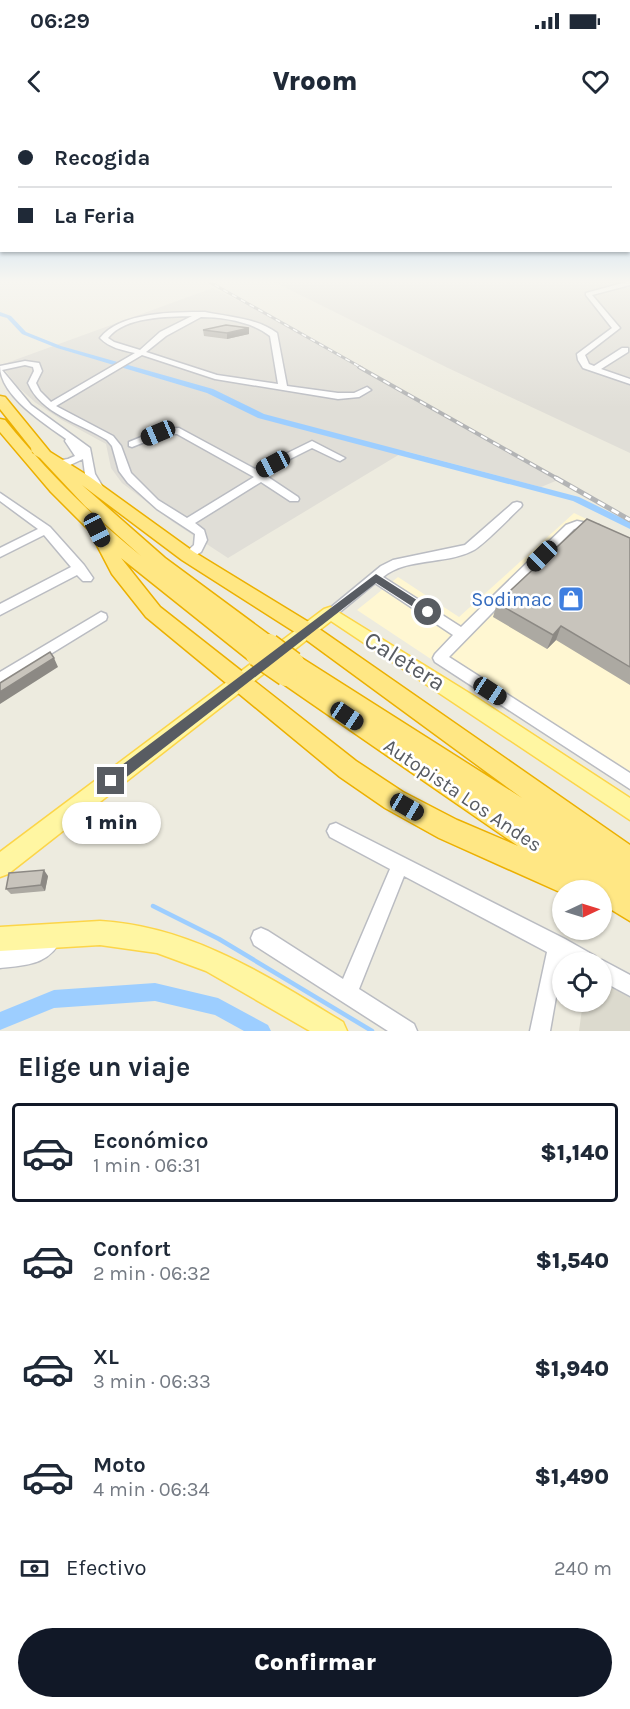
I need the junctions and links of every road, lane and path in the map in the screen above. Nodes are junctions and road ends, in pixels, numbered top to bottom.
1 (133, 323) edge
2 (187, 323) edge
3 (241, 323) edge
4 (614, 323) edge
5 (625, 350) dead end
6 (140, 353) junction
7 (0, 370) edge
8 (593, 370) junction
9 (630, 382) edge
10 (283, 387) junction
11 (367, 390) dead end
12 (0, 400) edge
13 (51, 405) junction
14 (0, 423) edge
15 (63, 434) junction
16 (112, 440) junction
17 (132, 444) junction
18 (38, 450) junction
19 (119, 453) junction
20 (340, 458) dead end
21 (59, 463) junction
22 (258, 475) junction
23 (99, 489) junction
24 (294, 499) dead end
25 (2, 501) edge
26 (517, 505) dead end
27 (187, 523) junction
28 (46, 530) junction
29 (97, 530) junction
30 (603, 531) edge
31 (0, 553) edge
32 (188, 556) junction
33 (376, 578) junction
34 (0, 610) edge
35 (330, 613) junction
36 (101, 617) dead end
37 (308, 631) junction
38 (462, 634) junction
39 (263, 650) junction
40 (289, 669) junction
41 (0, 679) edge
42 (240, 682) junction
43 (630, 782) edge
44 (630, 810) edge
45 (336, 831) dead end
46 (630, 861) edge
47 (400, 865) junction
48 (0, 866) edge
49 (630, 879) edge
50 (565, 880) edge
51 (612, 901) edge
52 (630, 909) edge
53 (53, 935) junction
54 (261, 938) dead end
55 (0, 939) edge
56 (558, 946) junction
57 (569, 952) edge
58 (0, 958) edge
59 (612, 976) edge
60 (630, 986) edge
61 (348, 992) junction
62 (334, 1031) edge
63 (407, 1031) edge
64 (540, 1031) edge

1 - 6 street
2 - 6 street
3 - 10 street
4 - 8 street
5 - 8 street
6 - 10 street
6 - 13 street
7 - 13 street
7 - 15 street
8 - 9 street
10 - 11 street
12 - 18 highway, Autopista Los Andes
13 - 16 street
14 - 29 highway, Autopista Los Andes
15 - 21 street
15 - 23 street
16 - 17 street
16 - 19 street
17 - 19 street
17 - 22 street
18 - 21 highway
18 - 39 highway, Autopista Los Andes
19 - 27 street
20 - 22 street
21 - 23 highway
22 - 24 street
22 - 27 street
23 - 32 highway
25 - 28 street
26 - 33 street
27 - 32 street
28 - 31 street
28 - 34 street
29 - 39 highway, Autopista Los Andes
29 - 42 highway
30 - 38 street
32 - 37 highway
33 - 35 street
33 - 38 street
35 - 37 main road
35 - 44 main road, Caletera
36 - 41 street
37 - 42 main road
37 - 46 highway
38 - 43 street
39 - 40 highway, Autopista Los Andes, bridge
40 - 49 highway, Autopista Los Andes
40 - 52 highway, Autopista Los Andes
42 - 48 main road
42 - 50 highway
45 - 47 street
47 - 56 street
47 - 61 street
51 - 52 highway
53 - 55 main road
53 - 58 street
53 - 62 main road
54 - 61 street
56 - 57 street
56 - 64 street
59 - 60 street
61 - 63 street

